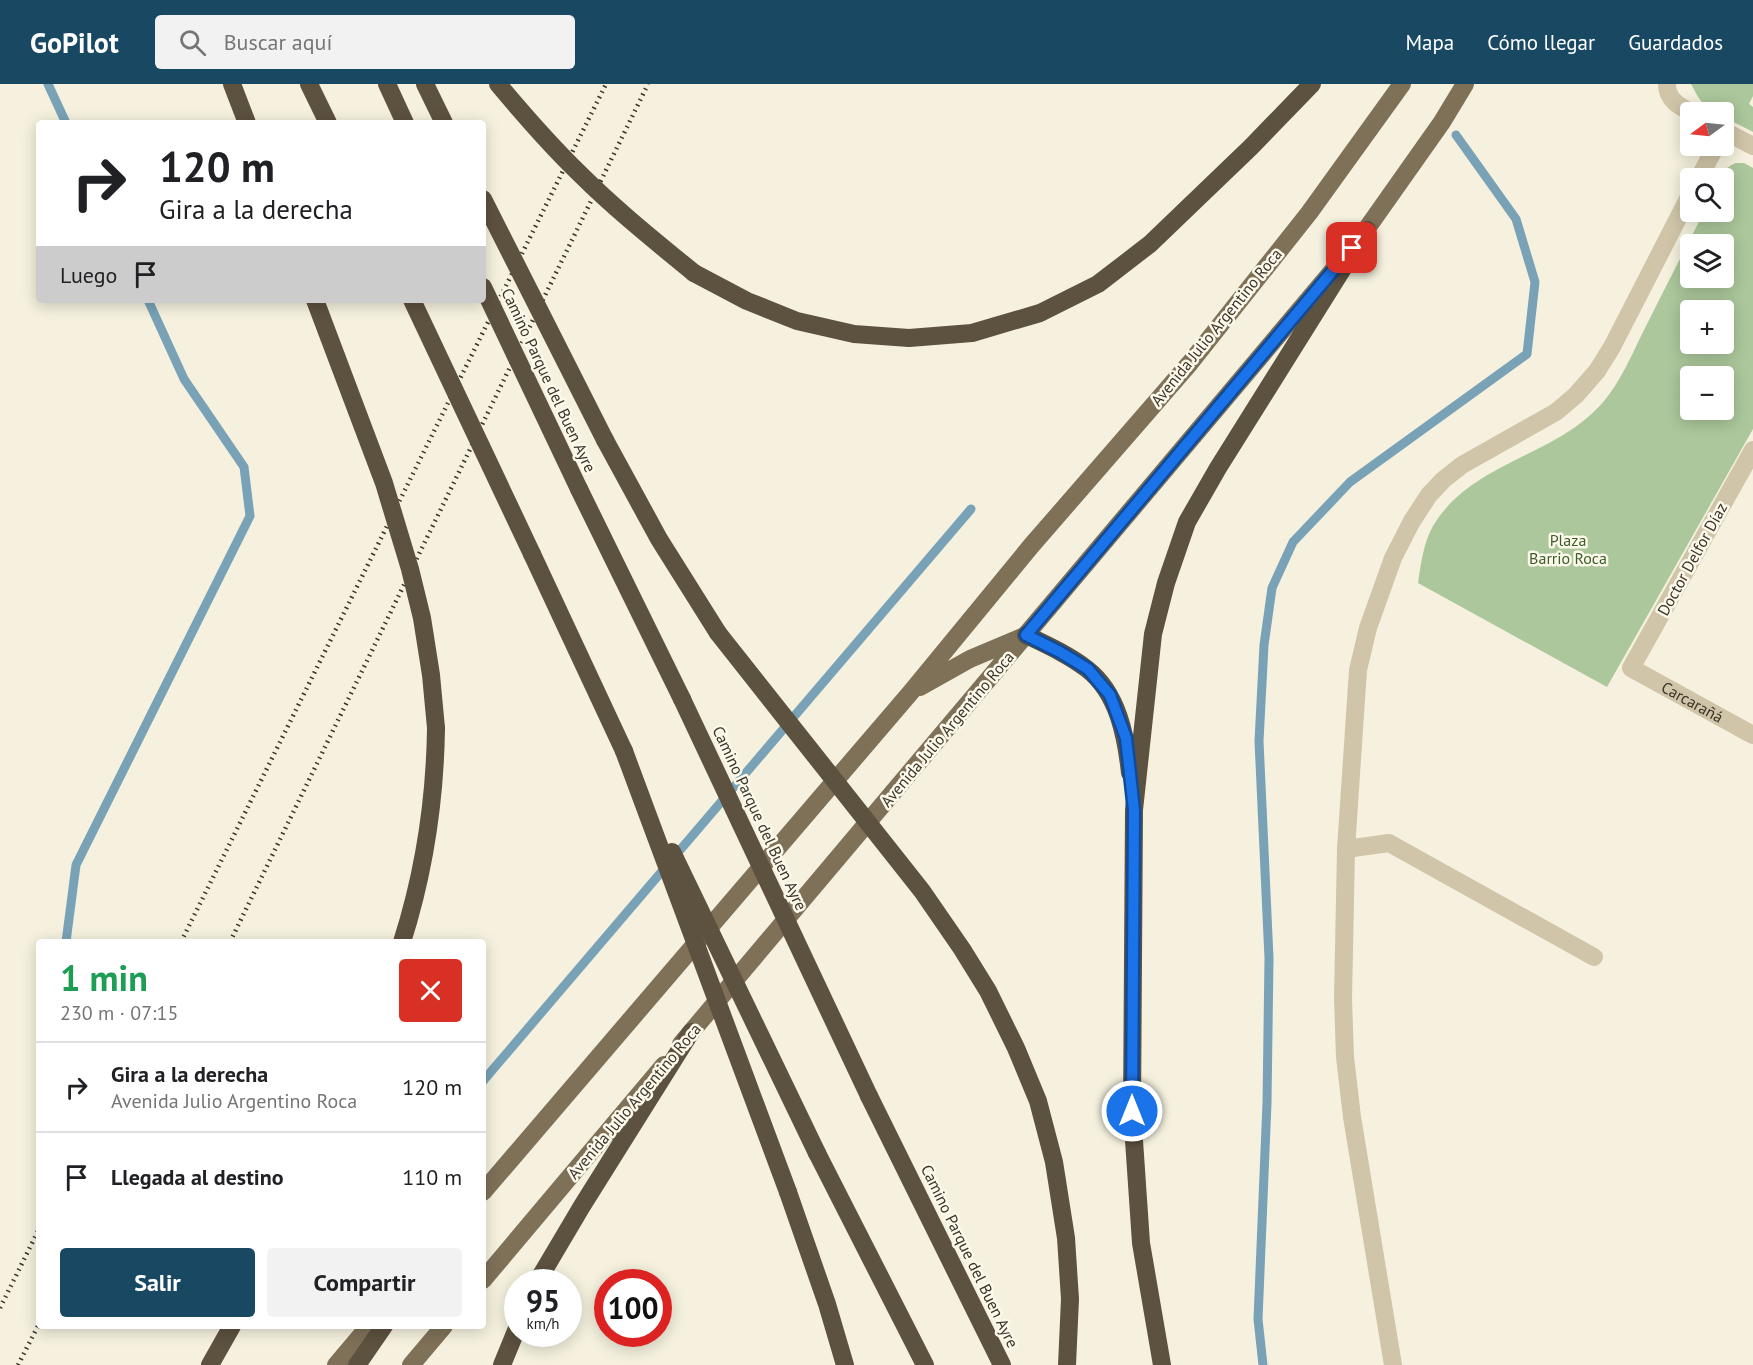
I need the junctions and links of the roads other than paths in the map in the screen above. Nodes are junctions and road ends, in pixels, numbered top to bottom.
1 (232, 84) edge
2 (309, 84) edge
3 (425, 84) edge
4 (498, 84) edge
5 (1312, 84) edge
6 (1402, 84) edge
7 (1465, 84) edge
8 (1667, 84) edge
9 (387, 86) edge
10 (1680, 107) edge
11 (246, 120) edge
12 (327, 120) edge
13 (404, 120) edge
14 (443, 120) edge
15 (1734, 136) edge
16 (1753, 146) edge
17 (486, 206) edge
18 (1680, 214) edge
19 (1367, 230) junction
20 (486, 293) edge
21 (316, 303) edge
22 (413, 303) edge
23 (1753, 450) edge
24 (1026, 635) junction
25 (1631, 668) joint
26 (911, 692) junction
27 (1753, 735) edge
28 (621, 745) junction
29 (1134, 810) junction
30 (1346, 849) junction
31 (403, 939) edge
32 (1594, 957) dead end
33 (691, 1032) junction
34 (486, 1188) edge
35 (545, 1269) edge
36 (486, 1276) edge
37 (230, 1329) edge
38 (366, 1329) edge
39 (382, 1329) edge
40 (441, 1329) edge
41 (509, 1347) edge
42 (210, 1365) edge
43 (336, 1365) edge
44 (357, 1365) edge
45 (411, 1365) edge
46 (502, 1365) edge
47 (844, 1365) edge
48 (925, 1365) edge
49 (1002, 1365) edge
50 (1067, 1365) edge
51 (1162, 1365) edge
52 (1393, 1365) edge

1 - 11 highway
2 - 12 highway
3 - 14 highway
4 - 5 highway, bridge
6 - 26 main road, Avenida Julio Argentino Roca
7 - 19 main road, Avenida Julio Argentino Roca
8 - 10 street
9 - 13 highway
15 - 16 street
17 - 50 highway, bridge
18 - 30 street
19 - 24 main road, Avenida Julio Argentino Roca
19 - 29 highway
20 - 49 highway, Camino Parque del Buen Ayre, bridge
21 - 31 highway, bridge
22 - 28 highway, bridge
23 - 25 street, Doctor Delfor Díaz
24 - 26 main road
24 - 29 highway
24 - 33 main road, Avenida Julio Argentino Roca
25 - 27 street, Carcarañá
26 - 34 main road, Avenida Julio Argentino Roca
28 - 47 highway, bridge
28 - 48 highway, bridge
29 - 51 highway
30 - 32 street
30 - 52 street
33 - 35 highway
33 - 36 main road, Avenida Julio Argentino Roca
37 - 42 highway
38 - 43 main road
39 - 44 highway
40 - 45 main road
41 - 46 highway

